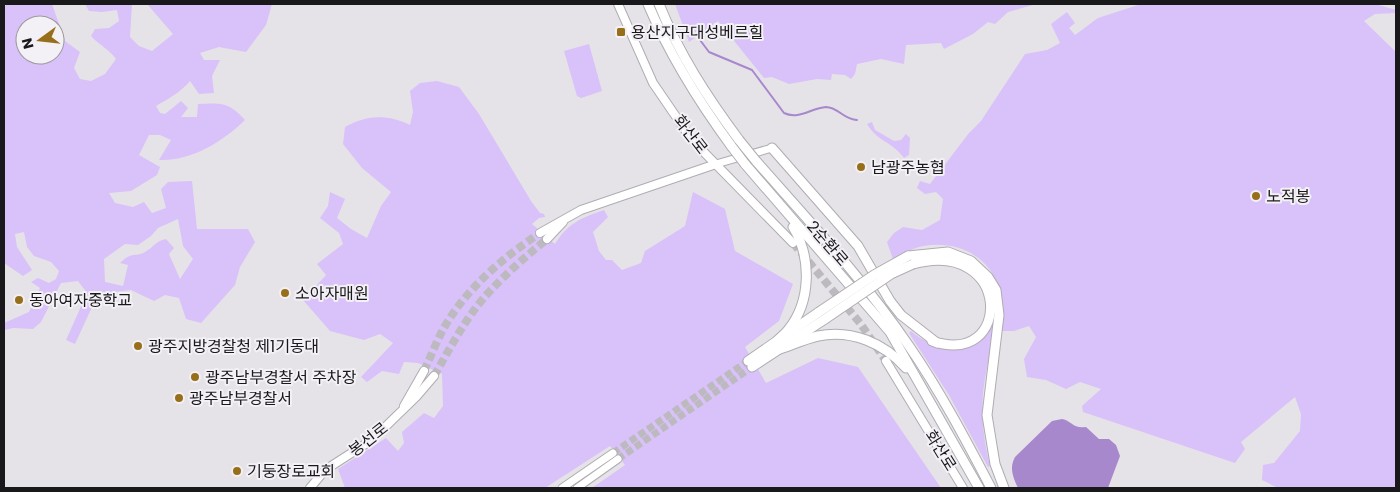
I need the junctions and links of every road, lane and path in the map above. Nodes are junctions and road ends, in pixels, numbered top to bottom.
1 (618, 4) edge
2 (648, 4) edge
3 (659, 4) edge
4 (772, 148) joint
5 (716, 164) junction
6 (760, 180) junction
7 (566, 219) junction
8 (540, 233) tunnel mouth
9 (547, 239) tunnel mouth
10 (792, 243) tunnel mouth
11 (910, 260) junction
12 (885, 313) junction
13 (937, 343) junction
14 (775, 347) junction
15 (886, 361) tunnel mouth
16 (750, 364) tunnel mouth
17 (424, 371) tunnel mouth
18 (434, 376) tunnel mouth
19 (404, 408) junction
20 (613, 453) tunnel mouth
21 (618, 459) tunnel mouth
22 (310, 488) edge
23 (562, 488) edge
24 (578, 488) edge
25 (963, 488) edge
26 (974, 488) edge
27 (979, 488) edge
28 (991, 488) edge
29 (1004, 488) edge

1 - 5 main road, 화산로
2 - 6 highway, 2순환로, bridge
3 - 12 highway, 2순환로, bridge
4 - 5 street
4 - 13 highway
5 - 7 main road
5 - 10 main road, 화산로
6 - 14 highway
6 - 27 highway, 2순환로
7 - 8 main road
7 - 9 main road
11 - 13 highway
11 - 14 highway, bridge
11 - 29 highway
12 - 13 highway
12 - 28 highway, 2순환로
14 - 16 highway
14 - 26 highway
15 - 25 main road, 화산로
17 - 19 main road
18 - 19 main road, 봉선로
19 - 22 main road, 봉선로
20 - 23 street
21 - 24 street

